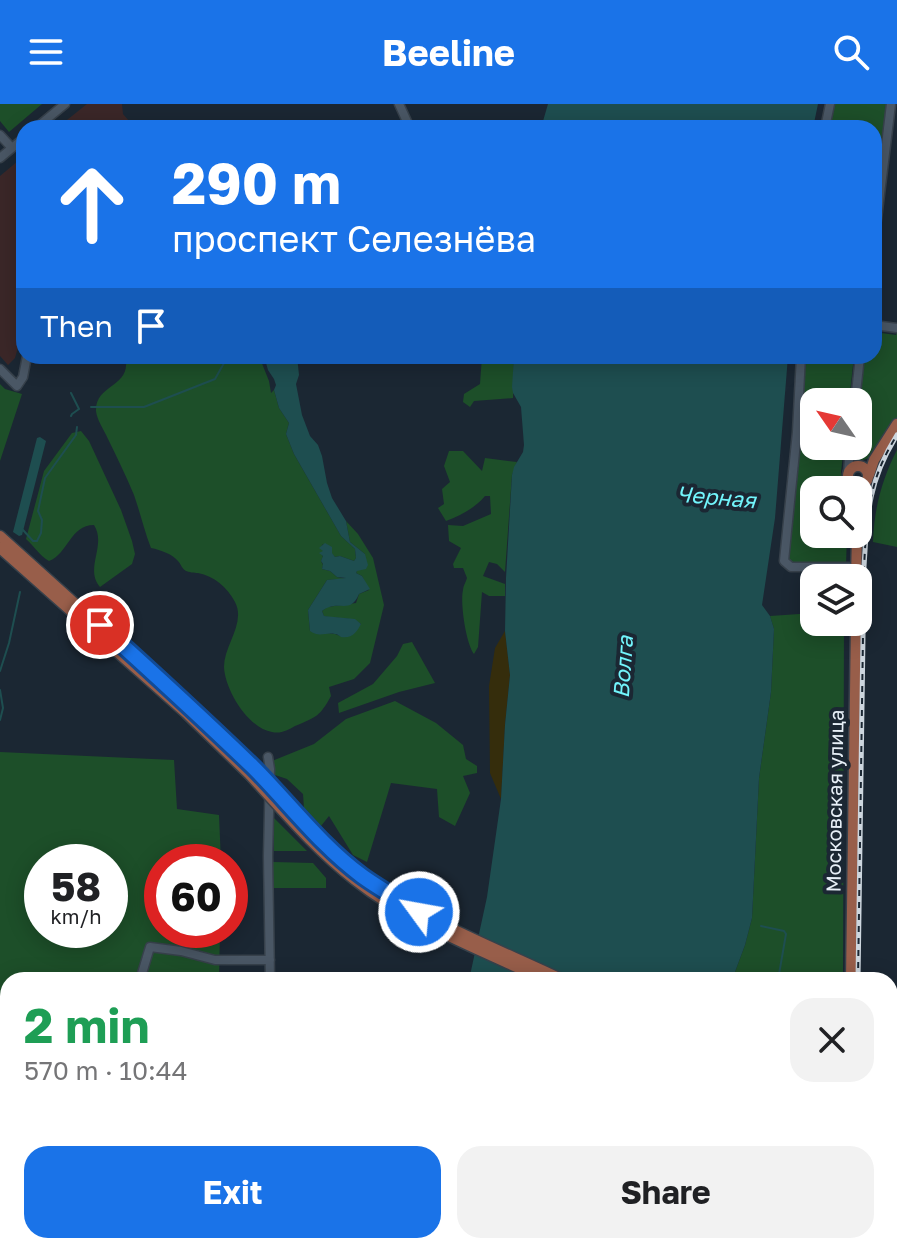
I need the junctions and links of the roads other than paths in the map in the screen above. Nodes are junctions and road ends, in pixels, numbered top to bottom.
1 (65, 104) edge
2 (891, 104) edge
3 (46, 120) edge
4 (0, 135) edge
5 (16, 145) edge
6 (12, 148) junction
7 (0, 158) edge
8 (882, 178) edge
9 (25, 364) edge
10 (801, 364) edge
11 (859, 364) edge
12 (0, 369) edge
13 (857, 388) edge
14 (897, 424) edge
15 (874, 460) junction
16 (853, 472) edge
17 (867, 476) edge
18 (868, 476) edge
19 (0, 536) edge
20 (1, 550) edge
21 (800, 567) edge
22 (856, 636) edge
23 (268, 757) dead end
24 (253, 774) junction
25 (270, 960) junction
26 (142, 972) edge
27 (270, 972) edge
28 (528, 972) edge
29 (546, 972) edge
30 (851, 972) edge

1 - 3 street
2 - 8 street
4 - 6 street
5 - 6 street
6 - 7 street
9 - 12 street
10 - 21 street
11 - 13 street
14 - 15 main road
15 - 16 main road
15 - 18 main road
16 - 17 main road
19 - 24 main road
20 - 24 main road
22 - 30 main road, Московская улица
23 - 25 street
24 - 28 main road, bridge
24 - 29 main road, bridge
25 - 26 street
25 - 27 street

